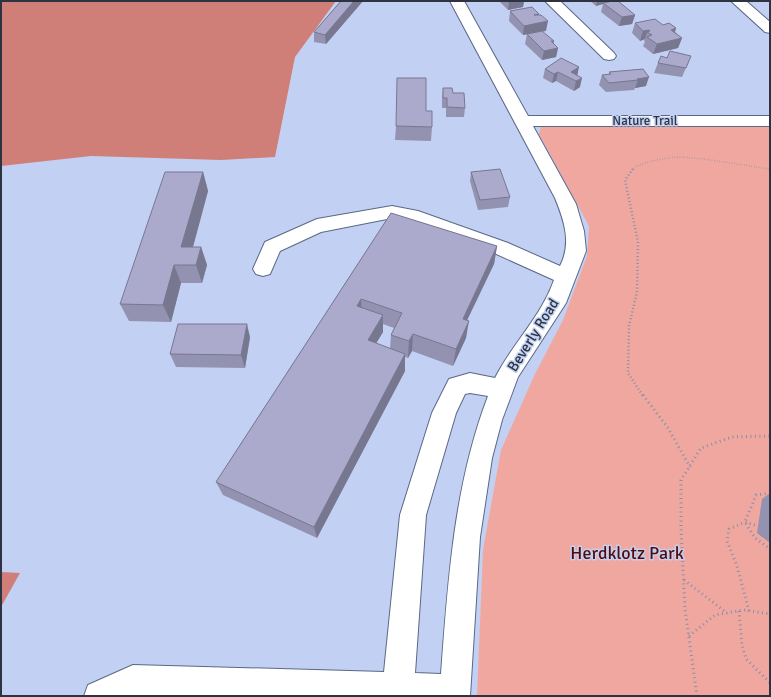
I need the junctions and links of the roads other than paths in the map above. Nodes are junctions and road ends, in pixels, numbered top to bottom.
1 (457, 1) edge
2 (552, 1) edge
3 (738, 1) edge
4 (770, 29) edge
5 (609, 56) dead end
6 (521, 121) junction
7 (770, 121) edge
8 (263, 269) dead end
9 (566, 277) junction
10 (501, 389) junction
11 (398, 689) junction
12 (455, 693) edge
13 (99, 696) edge

1 - 6 street, Beverly Road
2 - 5 street
3 - 4 street
6 - 7 street, Nature Trail
6 - 9 street, Beverly Road
8 - 9 street
9 - 10 street, Beverly Road
10 - 11 street
10 - 12 street, Beverly Road
11 - 12 street
11 - 13 street

